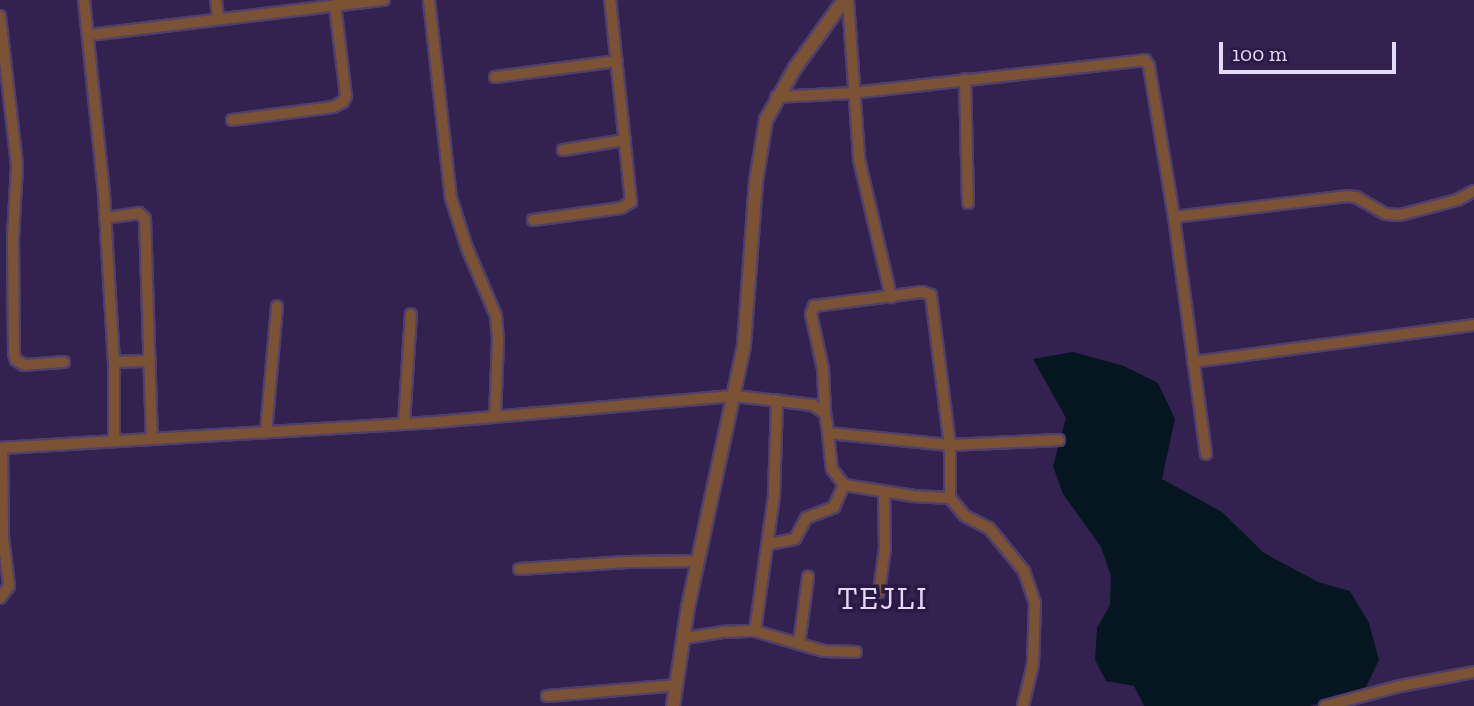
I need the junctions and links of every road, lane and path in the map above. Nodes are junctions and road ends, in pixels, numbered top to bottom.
1 (84, 0) edge
2 (216, 0) edge
3 (384, 0) edge
4 (429, 0) edge
5 (610, 0) edge
6 (846, 0) edge
7 (335, 5) junction
8 (0, 16) edge
9 (218, 17) junction
10 (89, 35) junction
11 (617, 61) junction
12 (495, 77) dead end
13 (965, 79) junction
14 (852, 93) junction
15 (776, 97) junction
16 (232, 120) dead end
17 (625, 140) junction
18 (564, 150) dead end
19 (1474, 191) edge
20 (968, 203) dead end
21 (1174, 217) junction
22 (105, 218) junction
23 (533, 220) dead end
24 (891, 297) junction
25 (277, 306) dead end
26 (411, 314) dead end
27 (1474, 325) edge
28 (150, 361) junction
29 (64, 362) dead end
30 (114, 362) junction
31 (1193, 362) junction
32 (735, 396) junction
33 (777, 400) junction
34 (825, 413) junction
35 (495, 417) junction
36 (404, 424) junction
37 (266, 432) junction
38 (828, 433) junction
39 (152, 437) junction
40 (114, 440) junction
41 (1059, 440) dead end
42 (950, 445) junction
43 (1, 448) edge
44 (1206, 454) dead end
45 (844, 485) junction
46 (884, 492) junction
47 (950, 498) junction
48 (769, 544) junction
49 (698, 561) junction
50 (519, 569) dead end
51 (808, 577) dead end
52 (878, 592) dead end
53 (0, 598) edge
54 (755, 631) junction
55 (685, 638) junction
56 (799, 644) junction
57 (856, 652) dead end
58 (1474, 672) edge
59 (677, 685) junction
60 (547, 696) dead end
61 (1332, 705) edge
62 (673, 706) edge
63 (1023, 706) edge

1 - 10 street
2 - 9 street
3 - 7 street
4 - 35 street
5 - 11 street
6 - 14 street
6 - 15 street
7 - 9 street
7 - 16 street
8 - 29 street
9 - 10 street
10 - 22 street
11 - 12 street
11 - 17 street
13 - 14 street
13 - 20 street
13 - 21 street
14 - 15 street
14 - 24 street
15 - 32 street
17 - 18 street
17 - 23 street
19 - 21 street
21 - 31 street
22 - 28 street
22 - 30 street
24 - 34 street
24 - 42 street
25 - 37 street
26 - 36 street
27 - 31 street
28 - 30 street
28 - 39 street
30 - 40 street
31 - 44 street
32 - 33 street
32 - 35 street
32 - 49 street
33 - 34 street
33 - 48 street
34 - 38 street
35 - 36 street
36 - 37 street
37 - 39 street
38 - 42 street
38 - 45 street
39 - 40 street
40 - 43 street
41 - 42 street
42 - 47 street
43 - 53 street
45 - 46 street
45 - 48 street
46 - 47 street
46 - 52 street
47 - 63 street
48 - 54 street
49 - 50 street
49 - 55 street
51 - 56 street
54 - 55 street
54 - 56 street
55 - 59 street
56 - 57 street
58 - 61 street
59 - 60 street
59 - 62 street

